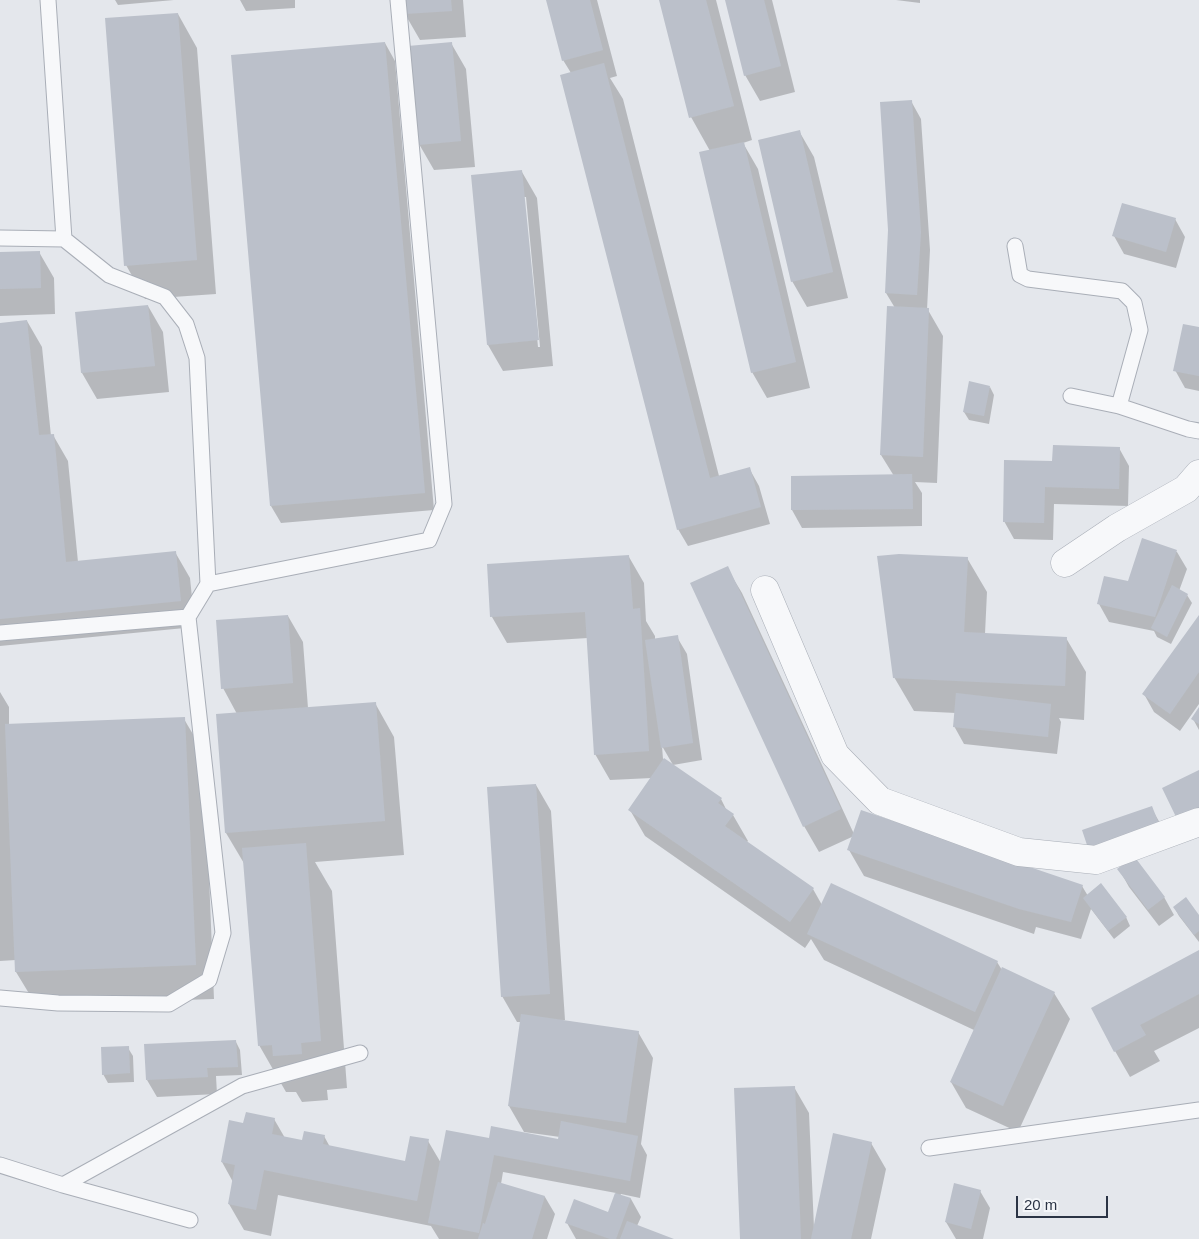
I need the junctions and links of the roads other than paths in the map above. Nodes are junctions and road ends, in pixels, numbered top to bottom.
1 (48, 0) edge
2 (398, 0) edge
3 (0, 238) edge
4 (64, 239) junction
5 (1014, 246) dead end
6 (1071, 396) dead end
7 (1119, 406) junction
8 (1199, 431) edge
9 (1199, 474) edge
10 (1065, 563) dead end
11 (208, 584) junction
12 (765, 590) dead end
13 (188, 617) junction
14 (0, 633) edge
15 (1199, 822) edge
16 (0, 998) edge
17 (360, 1053) dead end
18 (1199, 1110) edge
19 (929, 1148) dead end
20 (0, 1165) edge
21 (63, 1185) junction
22 (190, 1220) dead end

1 - 4 lane
2 - 11 lane
3 - 4 lane
4 - 11 lane
5 - 7 lane
6 - 7 lane
7 - 8 lane
9 - 10 street
11 - 13 lane
12 - 15 street
13 - 14 lane
13 - 16 lane
17 - 21 lane
18 - 19 lane
20 - 21 lane
21 - 22 lane

